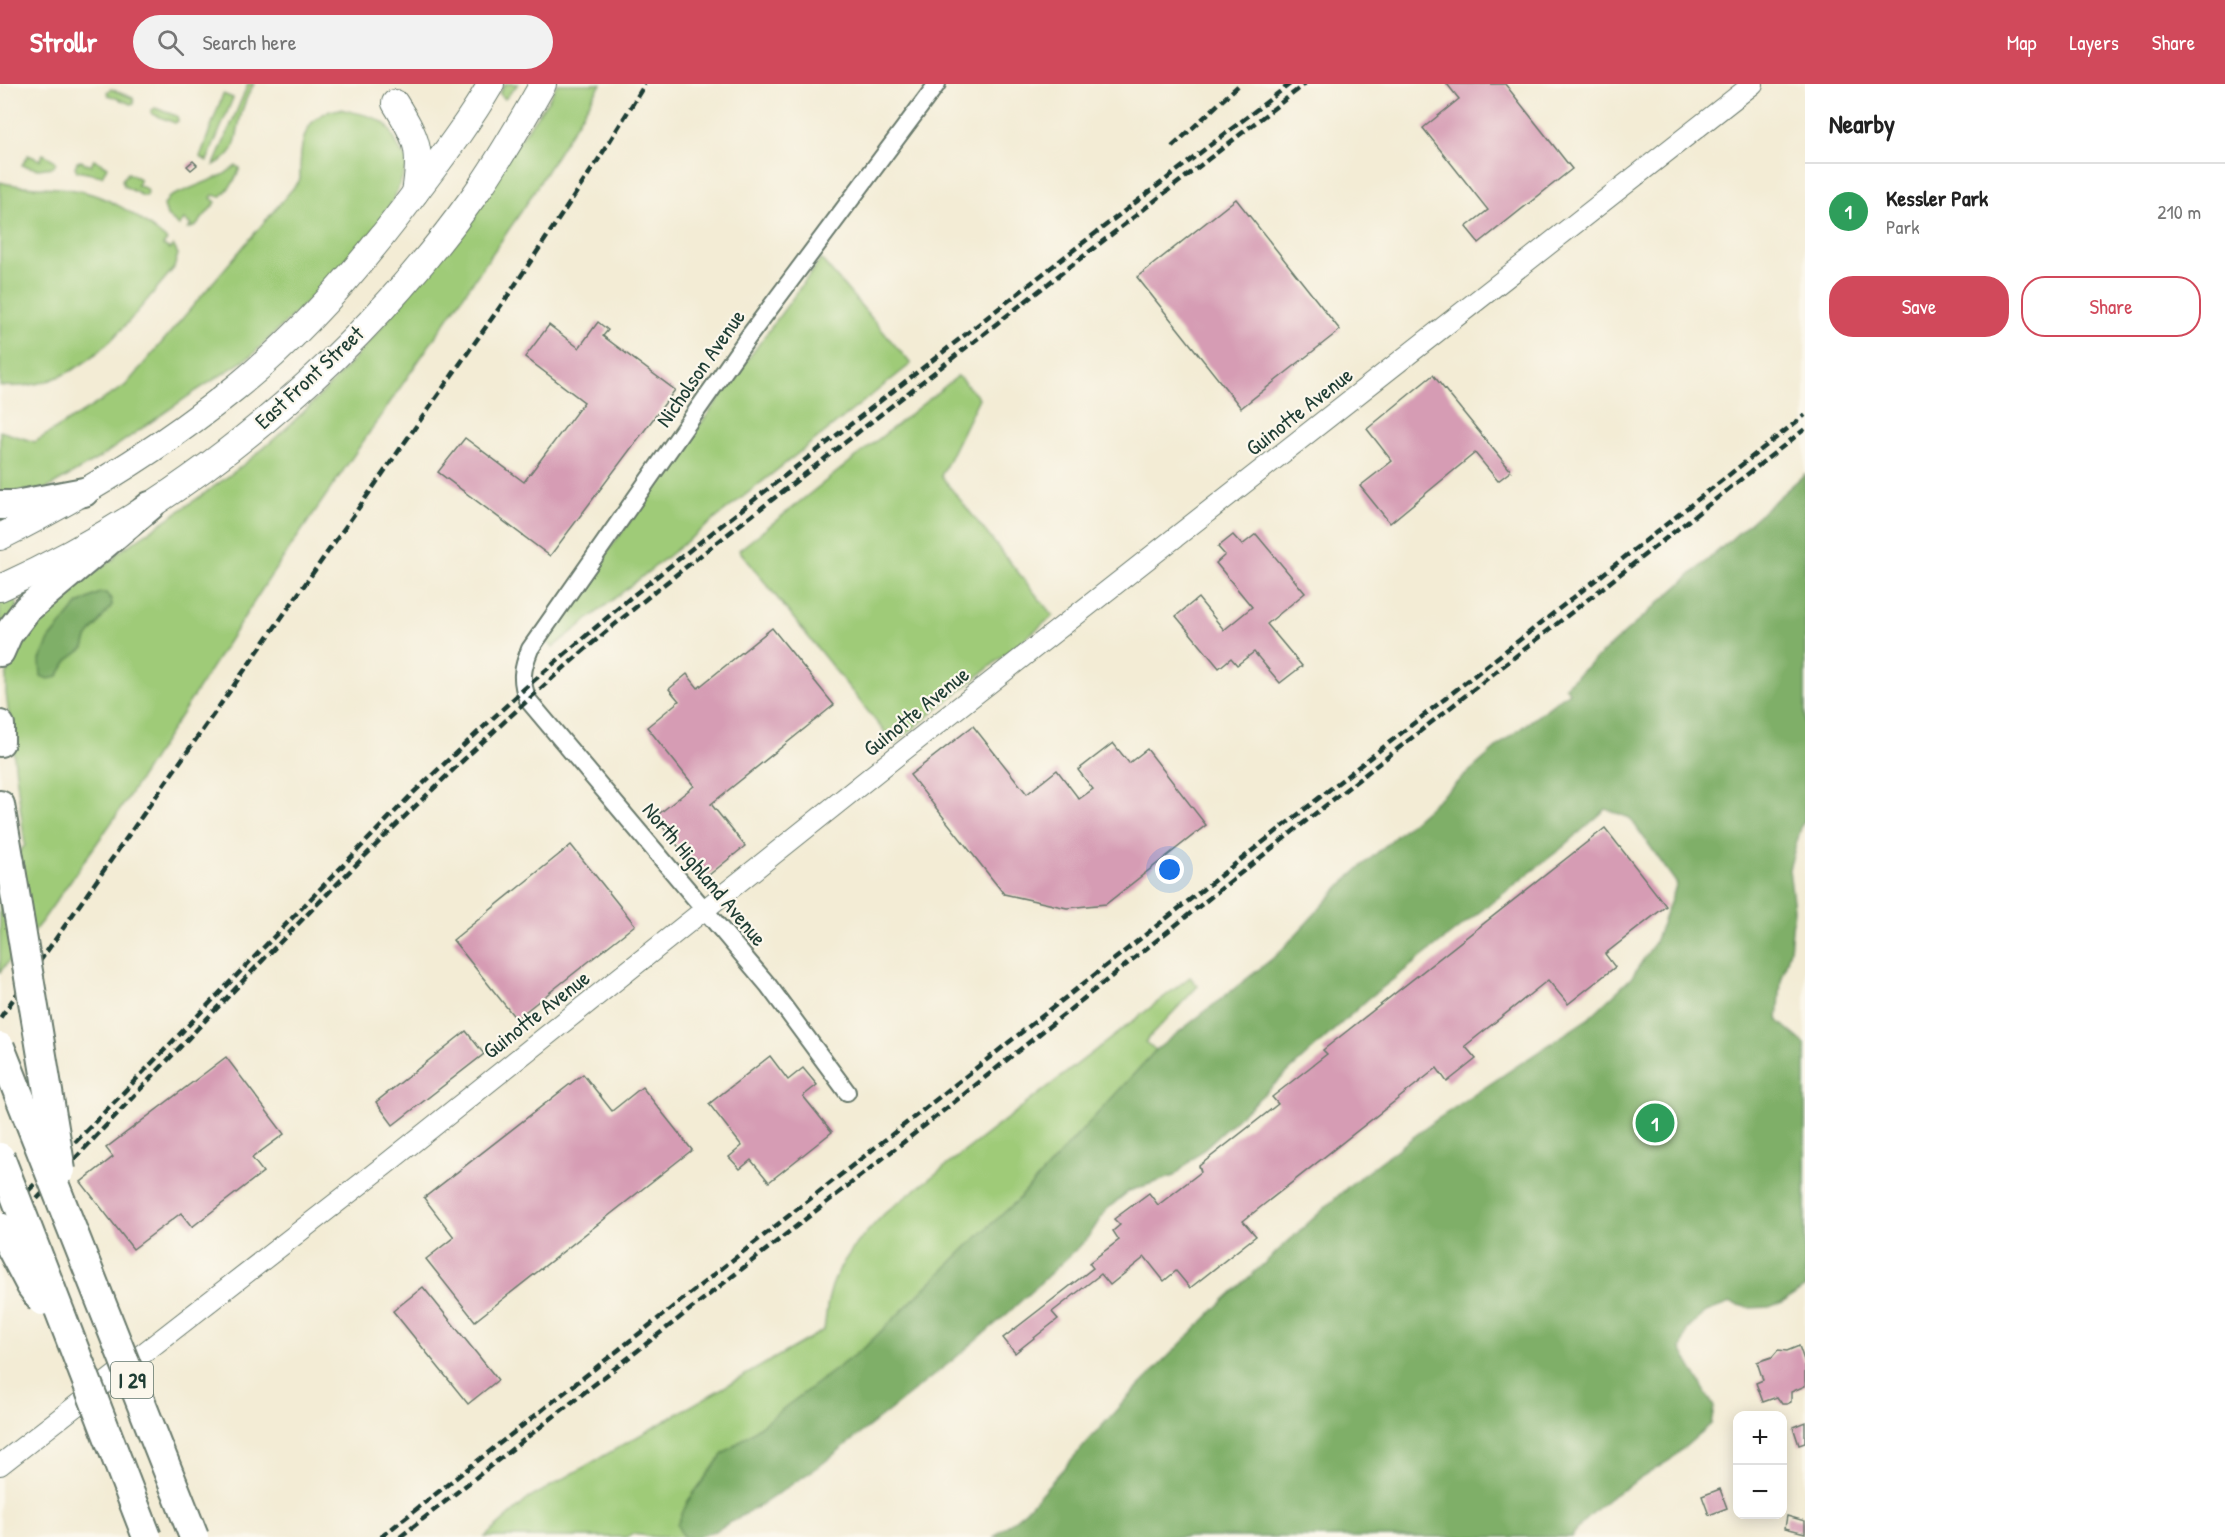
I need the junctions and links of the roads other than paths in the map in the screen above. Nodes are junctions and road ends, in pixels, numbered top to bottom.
1 (490, 84) edge
2 (543, 84) edge
3 (937, 84) edge
4 (1754, 84) edge
5 (395, 104) dead end
6 (415, 194) junction
7 (84, 492) junction
8 (0, 506) edge
9 (150, 507) junction
10 (0, 537) edge
11 (0, 588) edge
12 (0, 652) edge
13 (524, 689) joint
14 (0, 725) edge
15 (0, 742) edge
16 (0, 805) edge
17 (706, 910) junction
18 (0, 1047) edge
19 (847, 1092) dead end
20 (0, 1157) edge
21 (70, 1222) junction
22 (0, 1227) edge
23 (69, 1337) junction
24 (0, 1466) edge
25 (147, 1537) edge
26 (194, 1537) edge

1 - 6 main road, East Front Street
2 - 9 main road, East Front Street
3 - 13 street, Nicholson Avenue
4 - 17 street, Guinotte Avenue
5 - 6 main road
6 - 7 main road, East Front Street
7 - 8 highway
7 - 10 main road, East Front Street
9 - 11 main road, East Front Street
9 - 12 highway
13 - 17 street, North Highland Avenue
14 - 15 highway
16 - 21 highway, bridge
17 - 19 street, North Highland Avenue
17 - 24 street, Guinotte Avenue
18 - 21 highway, I 29, bridge
20 - 23 highway, I 29, bridge
21 - 26 highway, I 29, bridge
22 - 23 highway, bridge
23 - 25 highway, I 29, bridge

